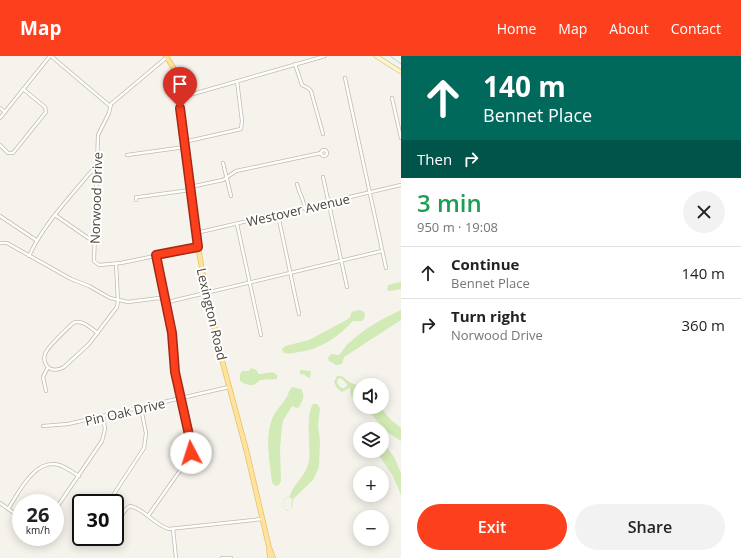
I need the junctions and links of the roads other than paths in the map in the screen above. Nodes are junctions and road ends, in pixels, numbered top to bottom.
1 (50, 56) edge
2 (167, 56) edge
3 (325, 56) edge
4 (376, 56) edge
5 (295, 64) junction
6 (401, 72) edge
7 (345, 78) dead end
8 (237, 81) junction
9 (23, 89) junction
10 (179, 98) junction
11 (392, 98) dead end
12 (110, 106) junction
13 (0, 108) edge
14 (5, 112) junction
15 (0, 118) edge
16 (323, 134) dead end
17 (401, 138) edge
18 (0, 145) edge
19 (185, 145) junction
20 (321, 153) dead end
21 (127, 155) dead end
22 (223, 162) dead end
23 (97, 166) junction
24 (323, 177) dead end
25 (226, 178) junction
26 (297, 184) dead end
27 (401, 185) edge
28 (190, 188) junction
29 (370, 193) junction
30 (231, 196) dead end
31 (136, 200) dead end
32 (329, 203) junction
33 (305, 209) junction
34 (55, 215) junction
35 (278, 215) junction
36 (0, 216) edge
37 (237, 224) junction
38 (196, 233) junction
39 (36, 240) junction
40 (94, 242) junction
41 (0, 243) edge
42 (198, 247) junction
43 (382, 251) junction
44 (156, 255) junction
45 (28, 256) junction
46 (342, 261) junction
47 (116, 264) junction
48 (386, 268) dead end
49 (290, 274) junction
50 (249, 283) junction
51 (347, 287) dead end
52 (207, 293) junction
53 (118, 300) junction
54 (165, 300) junction
55 (299, 314) dead end
56 (98, 333) junction
57 (261, 335) dead end
58 (48, 367) junction
59 (230, 387) junction
60 (46, 391) dead end
61 (181, 399) junction
62 (141, 408) junction
63 (102, 417) junction
64 (43, 426) dead end
65 (79, 476) junction
66 (114, 494) edge
67 (64, 497) edge
68 (0, 503) edge
69 (8, 509) junction
70 (12, 512) edge
71 (124, 512) edge
72 (148, 516) junction
73 (263, 519) junction
74 (173, 529) junction
75 (269, 547) junction
76 (176, 558) edge
77 (222, 558) edge
78 (232, 558) edge
79 (270, 558) edge
80 (273, 558) edge

1 - 9 street
1 - 12 street
2 - 10 main road, Lexington Road
2 - 12 street, Norwood Drive
3 - 5 street
4 - 6 main road
5 - 8 street
5 - 16 street
7 - 29 street
8 - 10 street
8 - 19 street
9 - 14 street
9 - 18 street
10 - 19 main road, Lexington Road
11 - 17 street
12 - 23 street, Norwood Drive
13 - 14 street
14 - 15 street
19 - 21 street
19 - 28 main road, Lexington Road
20 - 25 street
22 - 25 street
23 - 34 street
23 - 40 street, Norwood Drive
24 - 32 street
25 - 28 street
25 - 30 street
26 - 33 street
27 - 29 street, Westover Avenue
28 - 31 street
28 - 38 main road, Lexington Road
29 - 32 street, Westover Avenue
29 - 43 street
32 - 33 street, Westover Avenue
32 - 46 street
33 - 35 street, Westover Avenue
34 - 39 street
34 - 40 street
35 - 37 street, Westover Avenue
35 - 49 street
36 - 39 street
37 - 38 street, Westover Avenue
37 - 50 street
38 - 42 main road, Lexington Road
39 - 45 street
40 - 47 street, Norwood Drive
41 - 45 street
42 - 44 street, Norwood Drive
42 - 52 main road, Lexington Road
43 - 46 street
43 - 48 street
44 - 47 street, Norwood Drive
44 - 54 street
45 - 53 street
46 - 49 street
46 - 51 street
47 - 53 street
49 - 50 street
49 - 55 street
50 - 52 street
50 - 57 street
52 - 54 street
52 - 59 main road, Lexington Road
53 - 54 street
53 - 56 street
54 - 61 street
56 - 58 street
56 - 58 street
58 - 60 street
59 - 61 street, Pin Oak Drive
59 - 73 main road, Lexington Road
61 - 62 street, Pin Oak Drive
61 - 72 street
62 - 63 street, Pin Oak Drive
62 - 66 street
63 - 64 street, Pin Oak Drive
63 - 65 street
65 - 67 street
65 - 69 street
68 - 69 street
69 - 70 street
71 - 72 street
72 - 74 street
73 - 74 street
73 - 75 main road, Lexington Road
74 - 76 street
75 - 79 main road, Lexington Road
75 - 80 main road, Lexington Road
77 - 78 street

